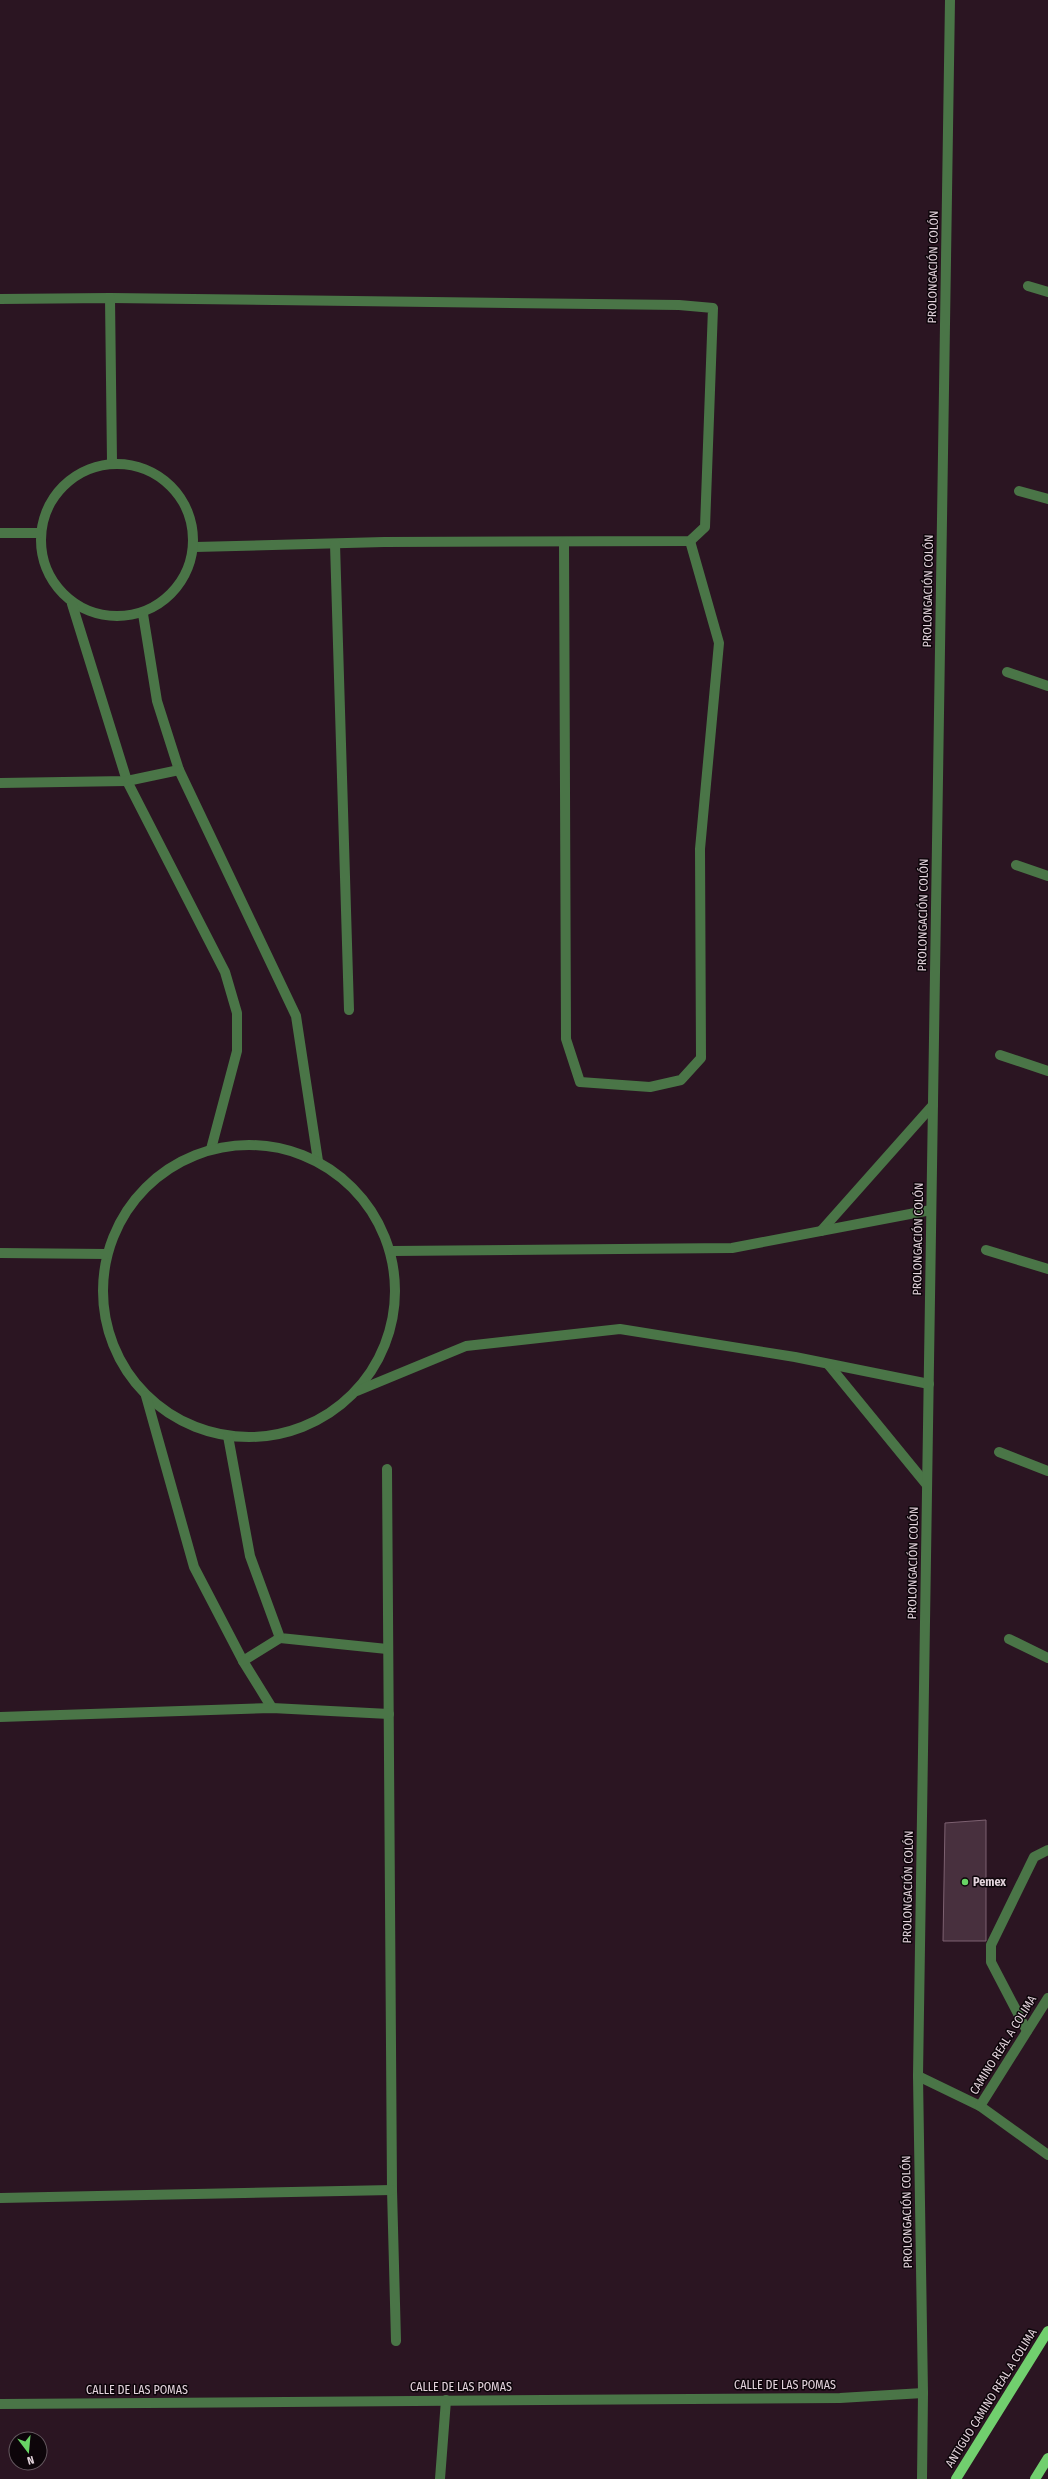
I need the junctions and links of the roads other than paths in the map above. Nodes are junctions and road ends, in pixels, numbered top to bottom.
1 (950, 0) edge
2 (1028, 286) dead end
3 (1048, 292) edge
4 (110, 298) junction
5 (0, 299) edge
6 (112, 462) junction
7 (1019, 491) dead end
8 (1048, 499) edge
9 (0, 533) edge
10 (39, 533) junction
11 (690, 541) junction
12 (564, 542) junction
13 (334, 544) junction
14 (195, 547) junction
15 (72, 604) junction
16 (143, 614) junction
17 (1007, 672) dead end
18 (1048, 686) edge
19 (179, 770) junction
20 (127, 781) junction
21 (0, 783) edge
22 (1016, 865) dead end
23 (1048, 876) edge
24 (350, 1010) dead end
25 (1000, 1055) dead end
26 (1048, 1071) edge
27 (933, 1105) junction
28 (211, 1149) junction
29 (318, 1161) junction
30 (931, 1210) junction
31 (821, 1232) junction
32 (986, 1250) dead end
33 (392, 1251) junction
34 (0, 1253) edge
35 (107, 1254) junction
36 (1048, 1269) edge
37 (828, 1364) junction
38 (929, 1384) junction
39 (358, 1391) junction
40 (146, 1396) junction
41 (228, 1436) junction
42 (999, 1452) dead end
43 (387, 1469) dead end
44 (1048, 1471) edge
45 (927, 1485) junction
46 (280, 1638) junction
47 (1009, 1639) dead end
48 (388, 1649) junction
49 (1048, 1658) edge
50 (242, 1661) junction
51 (272, 1708) junction
52 (389, 1714) junction
53 (0, 1717) edge
54 (1048, 1850) edge
55 (1048, 1998) edge
56 (1027, 2031) junction
57 (918, 2076) junction
58 (980, 2106) junction
59 (1048, 2155) edge
60 (392, 2190) junction
61 (0, 2198) edge
62 (1048, 2331) edge
63 (396, 2341) dead end
64 (923, 2393) junction
65 (446, 2400) junction
66 (0, 2404) edge
67 (1048, 2458) edge
68 (440, 2479) edge
69 (922, 2479) edge
70 (956, 2479) edge
71 (1035, 2479) edge

1 - 27 street, PROLONGACIÓN COLÓN
2 - 3 street
4 - 5 street
4 - 6 street
4 - 11 street
6 - 10 street
6 - 14 street
7 - 8 street
9 - 10 street
10 - 15 street
11 - 12 street
11 - 12 street
12 - 13 street
13 - 14 street
13 - 24 street
14 - 16 street
15 - 16 street
15 - 20 street
16 - 19 street
17 - 18 street
19 - 20 street
19 - 29 street
20 - 21 street
20 - 28 street
22 - 23 street
25 - 26 street
27 - 30 street, PROLONGACIÓN COLÓN
27 - 31 street
28 - 29 street
28 - 35 street
29 - 33 street
30 - 31 street
30 - 38 street, PROLONGACIÓN COLÓN
31 - 33 street
32 - 36 street
33 - 39 street
34 - 35 street
35 - 40 street
37 - 38 street
37 - 39 street
37 - 45 street
38 - 45 street, PROLONGACIÓN COLÓN
39 - 41 street
40 - 41 street
40 - 50 street
41 - 46 street
42 - 44 street
43 - 48 street
45 - 57 street, PROLONGACIÓN COLÓN
46 - 48 street
46 - 50 street
47 - 49 street
48 - 52 street
50 - 51 street
51 - 52 street
51 - 53 street
52 - 60 street
54 - 56 street
55 - 56 street, CAMINO REAL A COLIMA
56 - 58 street, CAMINO REAL A COLIMA
57 - 58 street
57 - 64 street, PROLONGACIÓN COLÓN
58 - 59 street
60 - 61 street
60 - 63 street
62 - 70 main road, ANTIGUO CAMINO REAL A COLIMA
64 - 65 street, CALLE DE LAS POMAS
64 - 69 street, PROLONGACIÓN COLÓN
65 - 66 street, CALLE DE LAS POMAS
65 - 68 street
67 - 71 main road

